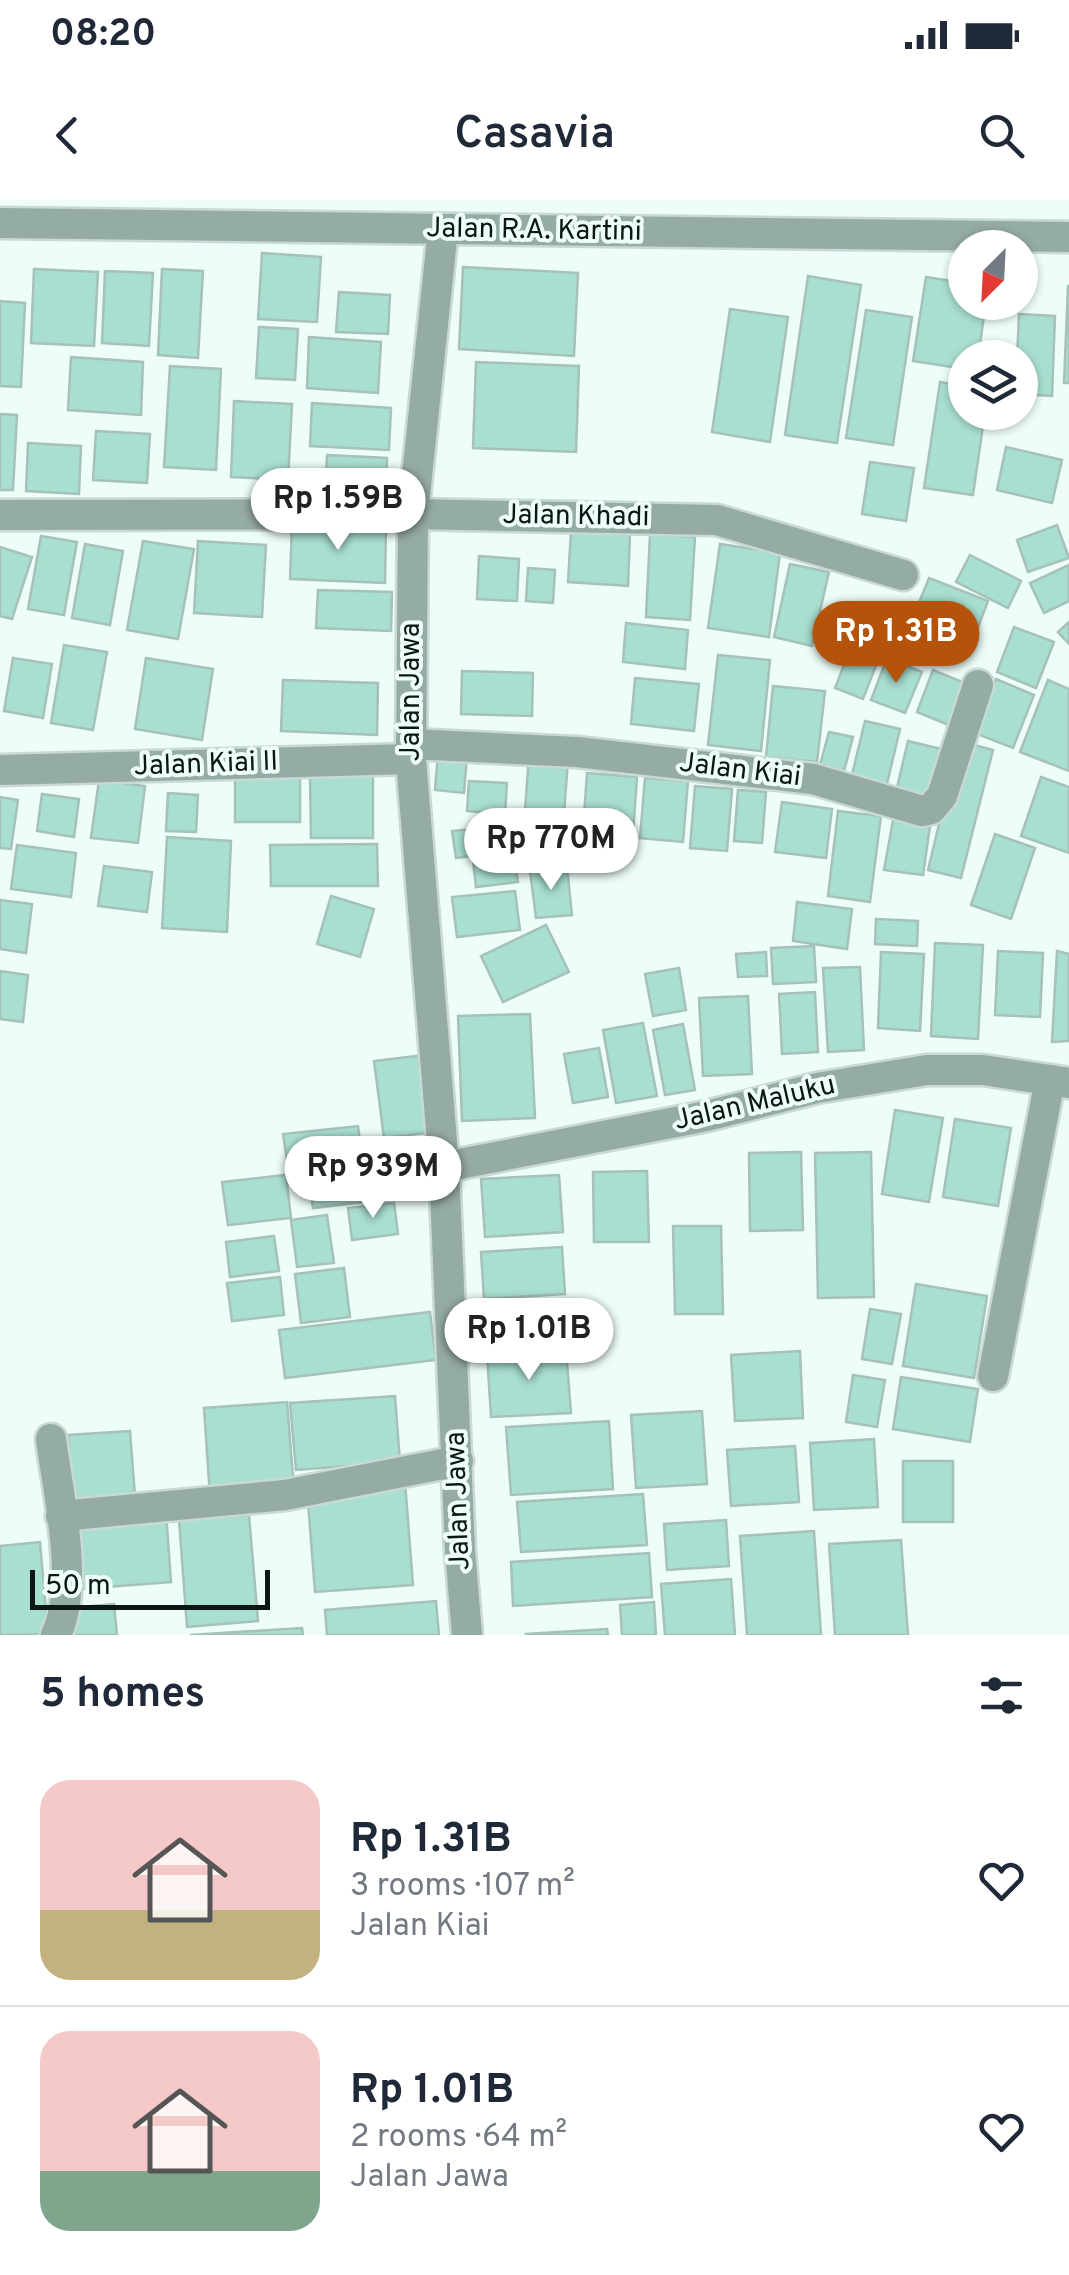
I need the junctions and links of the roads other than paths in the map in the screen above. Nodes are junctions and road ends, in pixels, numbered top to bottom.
1 (0, 224) edge
2 (443, 229) junction
3 (1069, 237) edge
4 (0, 514) edge
5 (413, 514) junction
6 (903, 575) dead end
7 (978, 684) dead end
8 (411, 752) junction
9 (0, 770) edge
10 (1060, 1082) edge
11 (444, 1166) junction
12 (993, 1376) dead end
13 (51, 1438) dead end
14 (458, 1461) junction
15 (61, 1516) junction
16 (56, 1635) edge
17 (467, 1635) edge

1 - 2 street, Jalan R.A. Kartini
2 - 3 street, Jalan R.A. Kartini
2 - 5 street, Jalan Jawa
4 - 5 street, Jalan Khadi
5 - 6 street, Jalan Khadi
5 - 8 street, Jalan Jawa
7 - 8 street, Jalan Kiai
8 - 9 street, Jalan Kiai II
8 - 11 street, Jalan Jawa
10 - 11 street, Jalan Maluku
10 - 12 street
11 - 14 street, Jalan Jawa
13 - 15 street
14 - 15 street
14 - 17 street, Jalan Jawa
15 - 16 street

